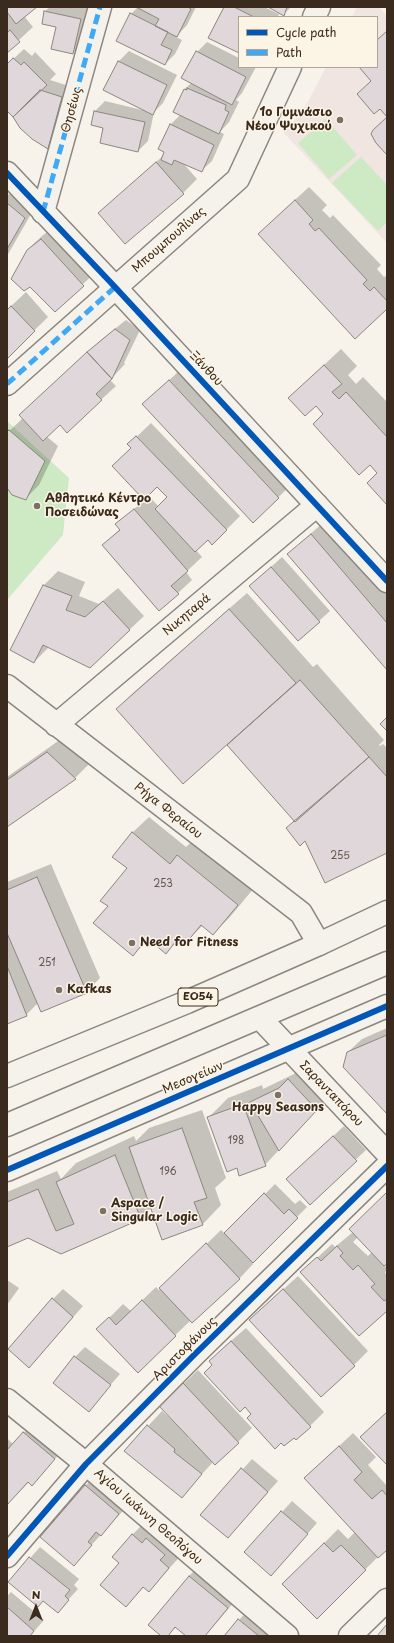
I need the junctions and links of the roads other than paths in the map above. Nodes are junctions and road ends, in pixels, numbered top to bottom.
1 (100, 7) edge
2 (290, 68) edge
3 (7, 174) edge
4 (44, 212) junction
5 (115, 288) junction
6 (7, 384) edge
7 (317, 506) junction
8 (387, 581) edge
9 (7, 686) edge
10 (56, 725) junction
11 (387, 912) edge
12 (319, 944) junction
13 (387, 963) edge
14 (387, 1006) edge
15 (260, 1018) junction
16 (289, 1049) junction
17 (7, 1076) edge
18 (7, 1125) edge
19 (387, 1153) edge
20 (387, 1166) edge
21 (7, 1170) edge
22 (7, 1400) edge
23 (86, 1464) junction
24 (7, 1556) edge
25 (387, 1600) edge
26 (287, 1636) edge
27 (350, 1636) edge

1 - 4 street, Θησέως
2 - 5 street, Μπουμπουλίνας
3 - 4 street, Ξάνθου
4 - 5 street, Ξάνθου
5 - 6 street, Μπουμπουλίνας
5 - 7 street, Ξάνθου
7 - 8 street, Ξάνθου
7 - 10 street, Νικηταρά
9 - 10 street, Ρήγα Φεραίου
10 - 12 street, Ρήγα Φεραίου
11 - 12 street, ΕΟ54
12 - 17 street, ΕΟ54
13 - 15 street
14 - 16 street, Μεσογείων
15 - 16 street, Σαρανταπόρου
15 - 18 street
16 - 19 street, Σαρανταπόρου
16 - 21 street, Μεσογείων
20 - 23 street, Αριστοφάνους
22 - 23 street, Αγίου Ιωάννη Θεολόγου
23 - 24 street, Αριστοφάνους
23 - 26 street, Αγίου Ιωάννη Θεολόγου
25 - 27 street

